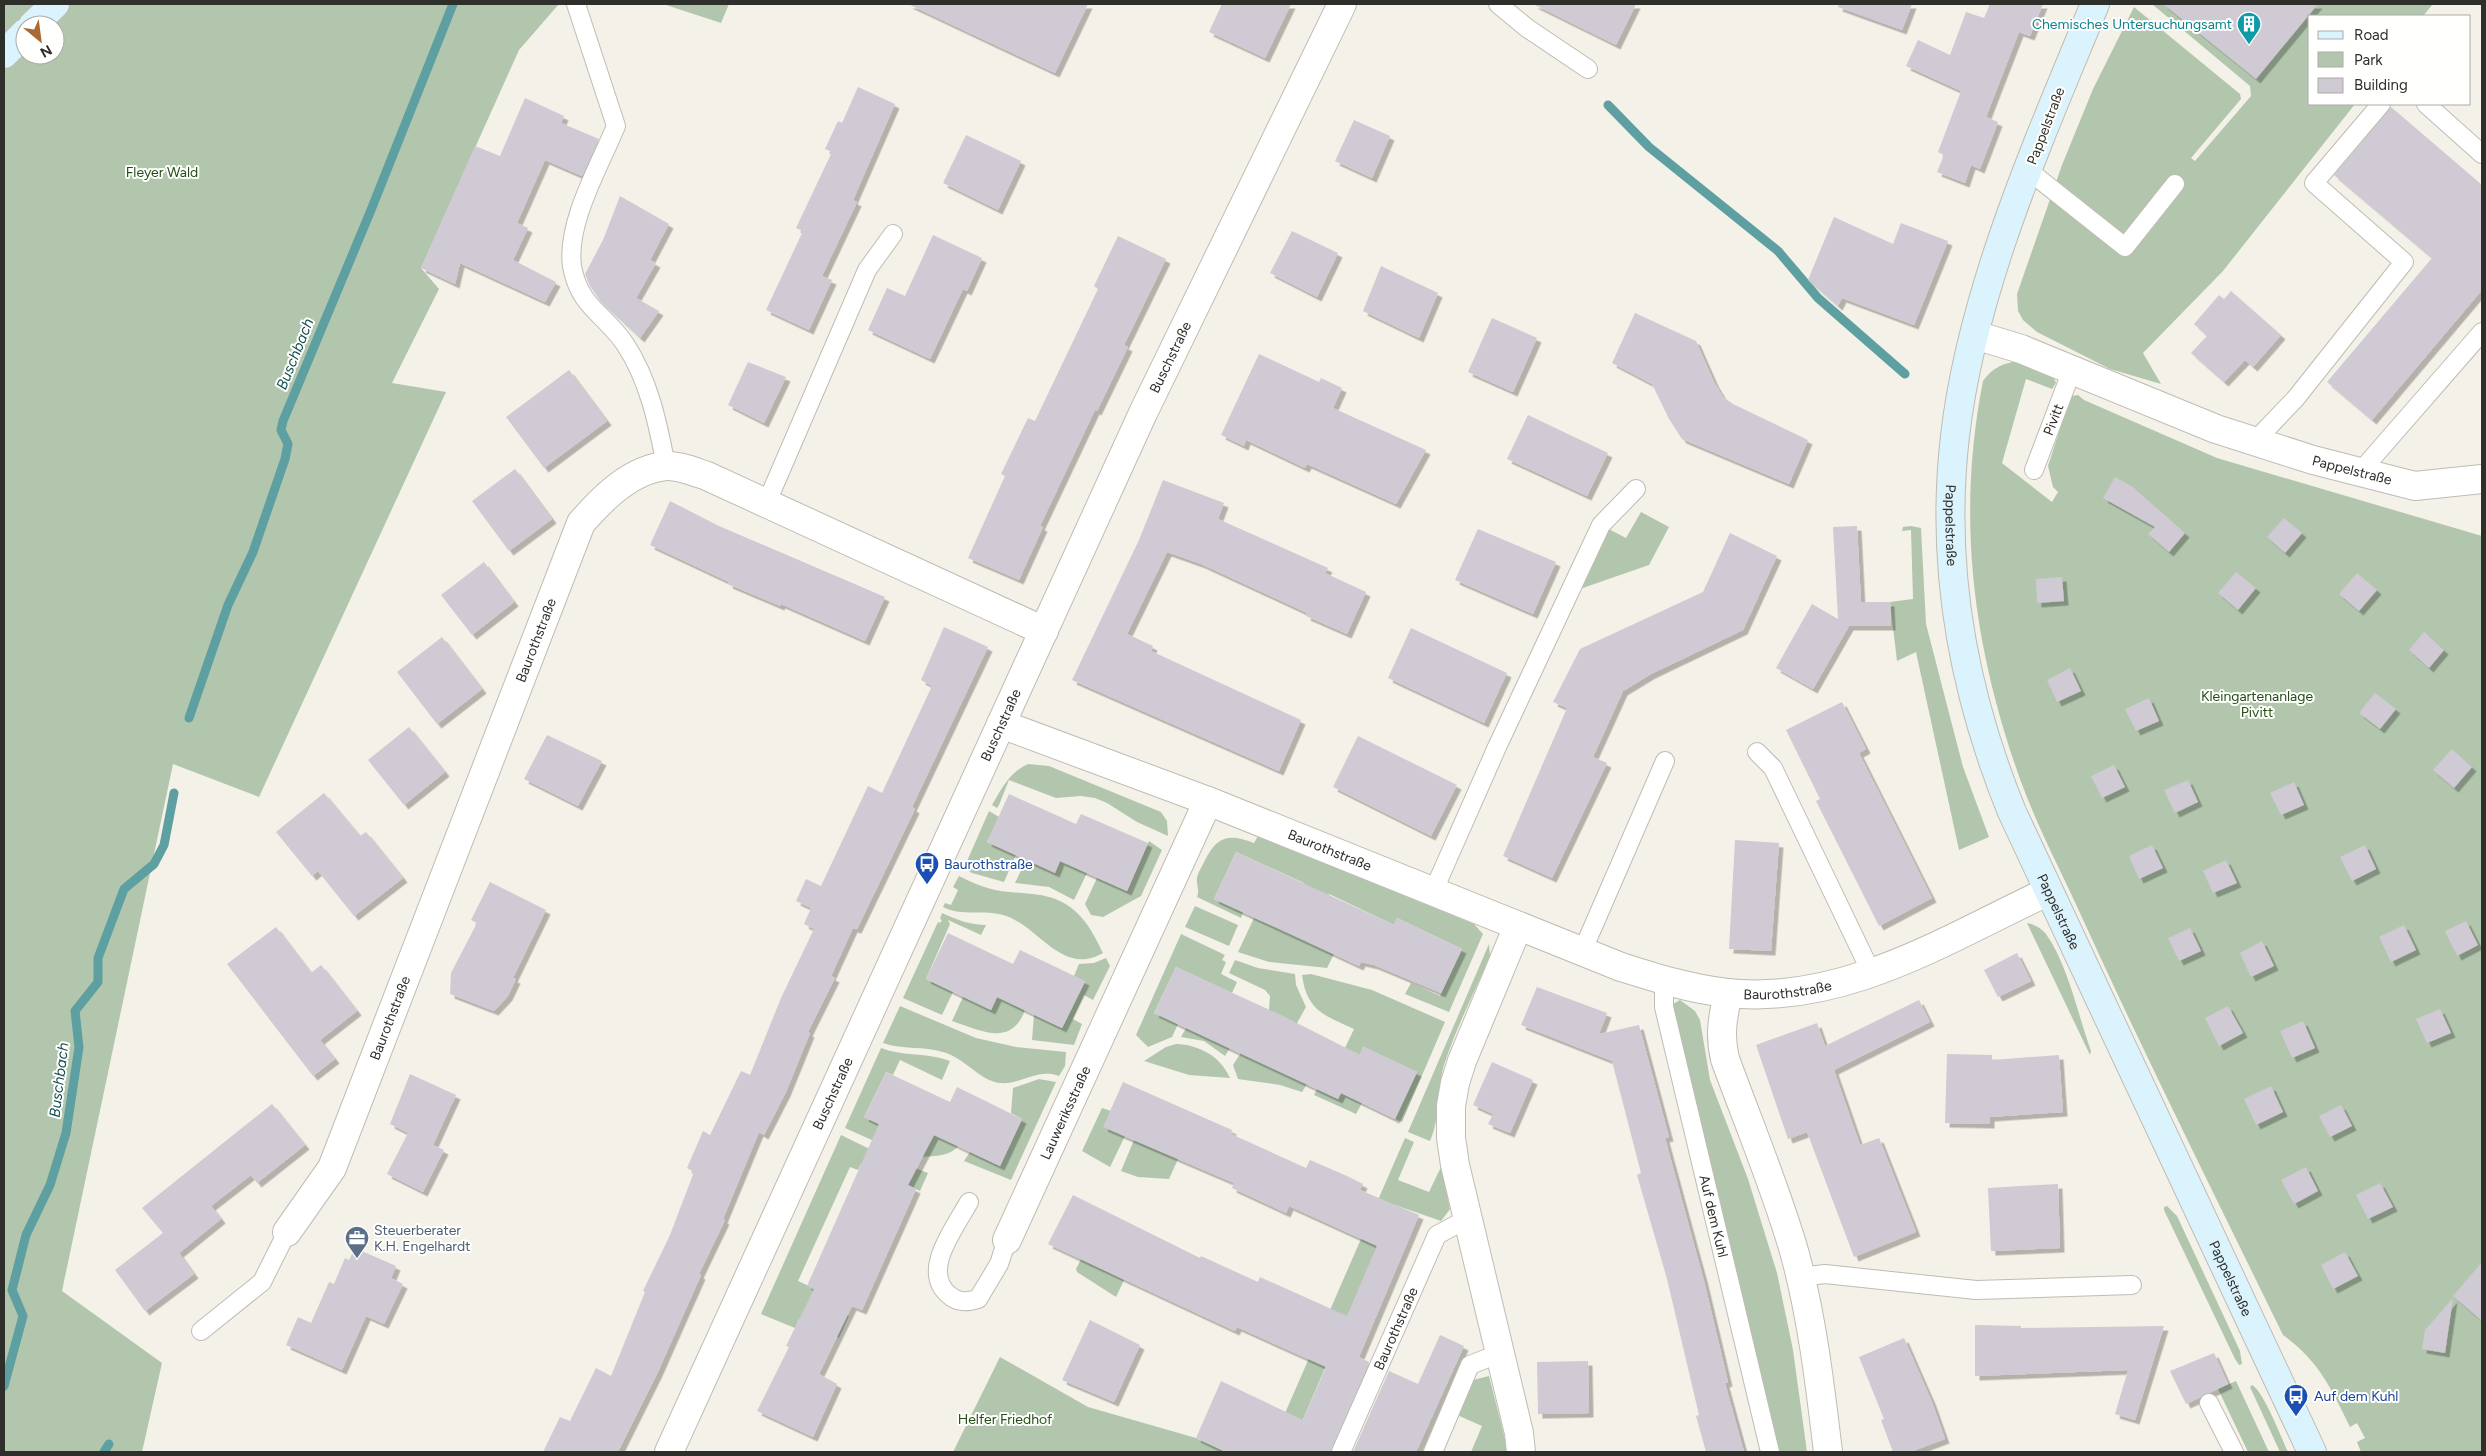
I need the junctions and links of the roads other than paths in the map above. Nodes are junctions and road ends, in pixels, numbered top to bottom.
1 (55, 4) edge
2 (576, 4) edge
3 (1342, 4) edge
4 (1498, 4) edge
5 (2096, 4) edge
6 (43, 15) edge
7 (15, 43) edge
8 (4, 54) edge
9 (1588, 69) dead end
10 (2380, 105) edge
11 (2427, 105) edge
12 (2482, 154) edge
13 (2028, 171) junction
14 (2176, 184) dead end
15 (893, 234) dead end
16 (2482, 332) edge
17 (1975, 335) junction
18 (2072, 370) junction
19 (2255, 441) junction
20 (666, 466) junction
21 (2034, 470) dead end
22 (2360, 472) junction
23 (2482, 479) edge
24 (1636, 489) dead end
25 (767, 502) junction
26 (1044, 631) junction
27 (1001, 724) junction
28 (1757, 752) dead end
29 (1665, 761) dead end
30 (1208, 801) junction
31 (1433, 892) junction
32 (2047, 892) junction
33 (1518, 926) junction
34 (1582, 952) junction
35 (1872, 974) junction
36 (1664, 981) junction
37 (1728, 993) junction
38 (969, 1202) dead end
39 (1467, 1219) junction
40 (287, 1232) joint
41 (1007, 1240) joint
42 (1800, 1276) junction
43 (2132, 1285) dead end
44 (201, 1331) dead end
45 (1498, 1354) junction
46 (2210, 1403) dead end
47 (669, 1452) edge
48 (1341, 1452) edge
49 (1433, 1452) edge
50 (1521, 1452) edge
51 (1770, 1452) edge
52 (1828, 1452) edge
53 (2234, 1452) edge
54 (2312, 1452) edge

1 - 6 street
2 - 20 lane
3 - 26 street, Buschstraße
4 - 9 lane
5 - 13 street, Pappelstraße
7 - 8 street
10 - 19 lane
11 - 12 lane
13 - 14 lane
13 - 17 street, Pappelstraße
15 - 25 lane
16 - 22 lane
17 - 18 street, Pappelstraße
17 - 32 street, Pappelstraße
18 - 19 street, Pappelstraße
18 - 21 lane, Pivitt
19 - 22 street, Pappelstraße
20 - 25 street
20 - 40 street, Baurothstraße
22 - 23 street, Pappelstraße
24 - 31 lane
25 - 26 street
26 - 27 street, Buschstraße
27 - 30 street, Baurothstraße
27 - 47 street, Buschstraße
28 - 35 lane
29 - 34 lane
30 - 31 street, Baurothstraße
30 - 41 street, Lauweriksstraße
31 - 33 street, Baurothstraße
32 - 35 street, Baurothstraße
32 - 54 street, Pappelstraße
33 - 34 street, Baurothstraße
33 - 39 street
34 - 36 street, Baurothstraße
35 - 37 street, Baurothstraße
36 - 37 street, Baurothstraße
36 - 51 lane, Auf dem Kuhl
37 - 42 street
38 - 41 lane, Lauweriksstraße
39 - 45 street
39 - 48 lane, Baurothstraße
40 - 44 lane
42 - 43 lane
42 - 52 street
45 - 49 lane
45 - 50 street
46 - 53 lane

